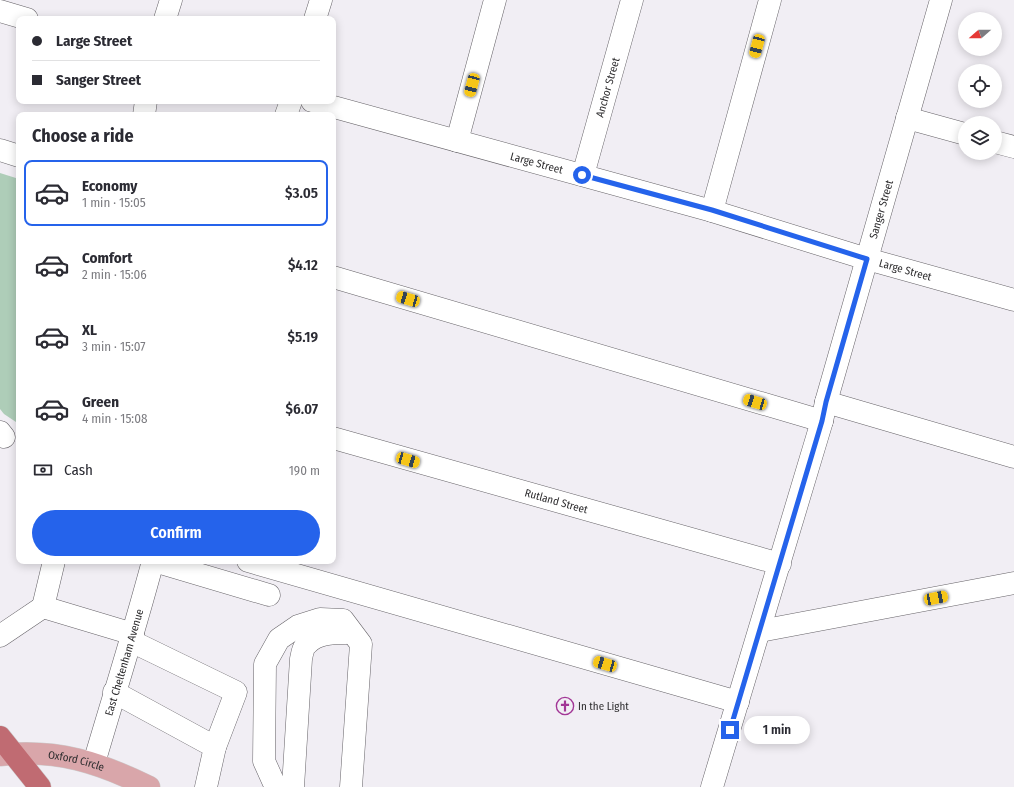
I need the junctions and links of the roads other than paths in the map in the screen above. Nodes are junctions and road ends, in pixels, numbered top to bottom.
1 (171, 0) edge
2 (321, 0) edge
3 (495, 0) edge
4 (632, 0) edge
5 (770, 0) edge
6 (941, 0) edge
7 (166, 16) edge
8 (316, 16) edge
9 (323, 104) edge
10 (907, 118) junction
11 (958, 132) edge
12 (457, 141) junction
13 (1002, 144) edge
14 (1014, 147) edge
15 (0, 150) edge
16 (16, 155) edge
17 (582, 175) junction
18 (712, 210) junction
19 (867, 259) junction
20 (336, 278) edge
21 (1014, 300) edge
22 (824, 412) junction
23 (336, 439) edge
24 (1014, 457) edge
25 (53, 564) edge
26 (153, 564) edge
27 (164, 564) edge
28 (258, 564) edge
29 (780, 564) junction
30 (1014, 583) edge
31 (269, 596) dead end
32 (43, 607) junction
33 (760, 631) junction
34 (353, 634) junction
35 (0, 636) edge
36 (132, 638) junction
37 (114, 692) junction
38 (738, 702) junction
39 (215, 747) junction
40 (4, 749) edge
41 (94, 763) junction
42 (40, 787) edge
43 (149, 787) edge
44 (206, 787) edge
45 (277, 787) edge
46 (293, 787) edge
47 (351, 787) edge
48 (712, 787) edge

1 - 7 street
2 - 8 street
3 - 12 street
4 - 17 street, Anchor Street
5 - 18 street
6 - 10 street, Sanger Street
9 - 12 street, Large Street
10 - 11 street
10 - 19 street, Sanger Street
12 - 17 street, Large Street
13 - 14 street
15 - 16 street
17 - 18 street, Large Street
18 - 19 street, Large Street
19 - 21 street, Large Street
19 - 22 street, Sanger Street
20 - 22 street
22 - 24 street
22 - 29 street, Sanger Street
23 - 29 street, Rutland Street
25 - 32 street
26 - 36 street, East Cheltenham Avenue
27 - 31 street
28 - 38 street
29 - 33 street, Sanger Street
30 - 33 street
32 - 35 street
32 - 36 street
33 - 38 street, Sanger Street
34 - 45 street
34 - 46 street
34 - 47 street
36 - 37 street, East Cheltenham Avenue
36 - 39 street
37 - 39 street
37 - 41 street, East Cheltenham Avenue
38 - 48 street, Sanger Street
39 - 44 street
40 - 41 main road, Oxford Circle
40 - 42 highway
41 - 43 main road, Oxford Circle

